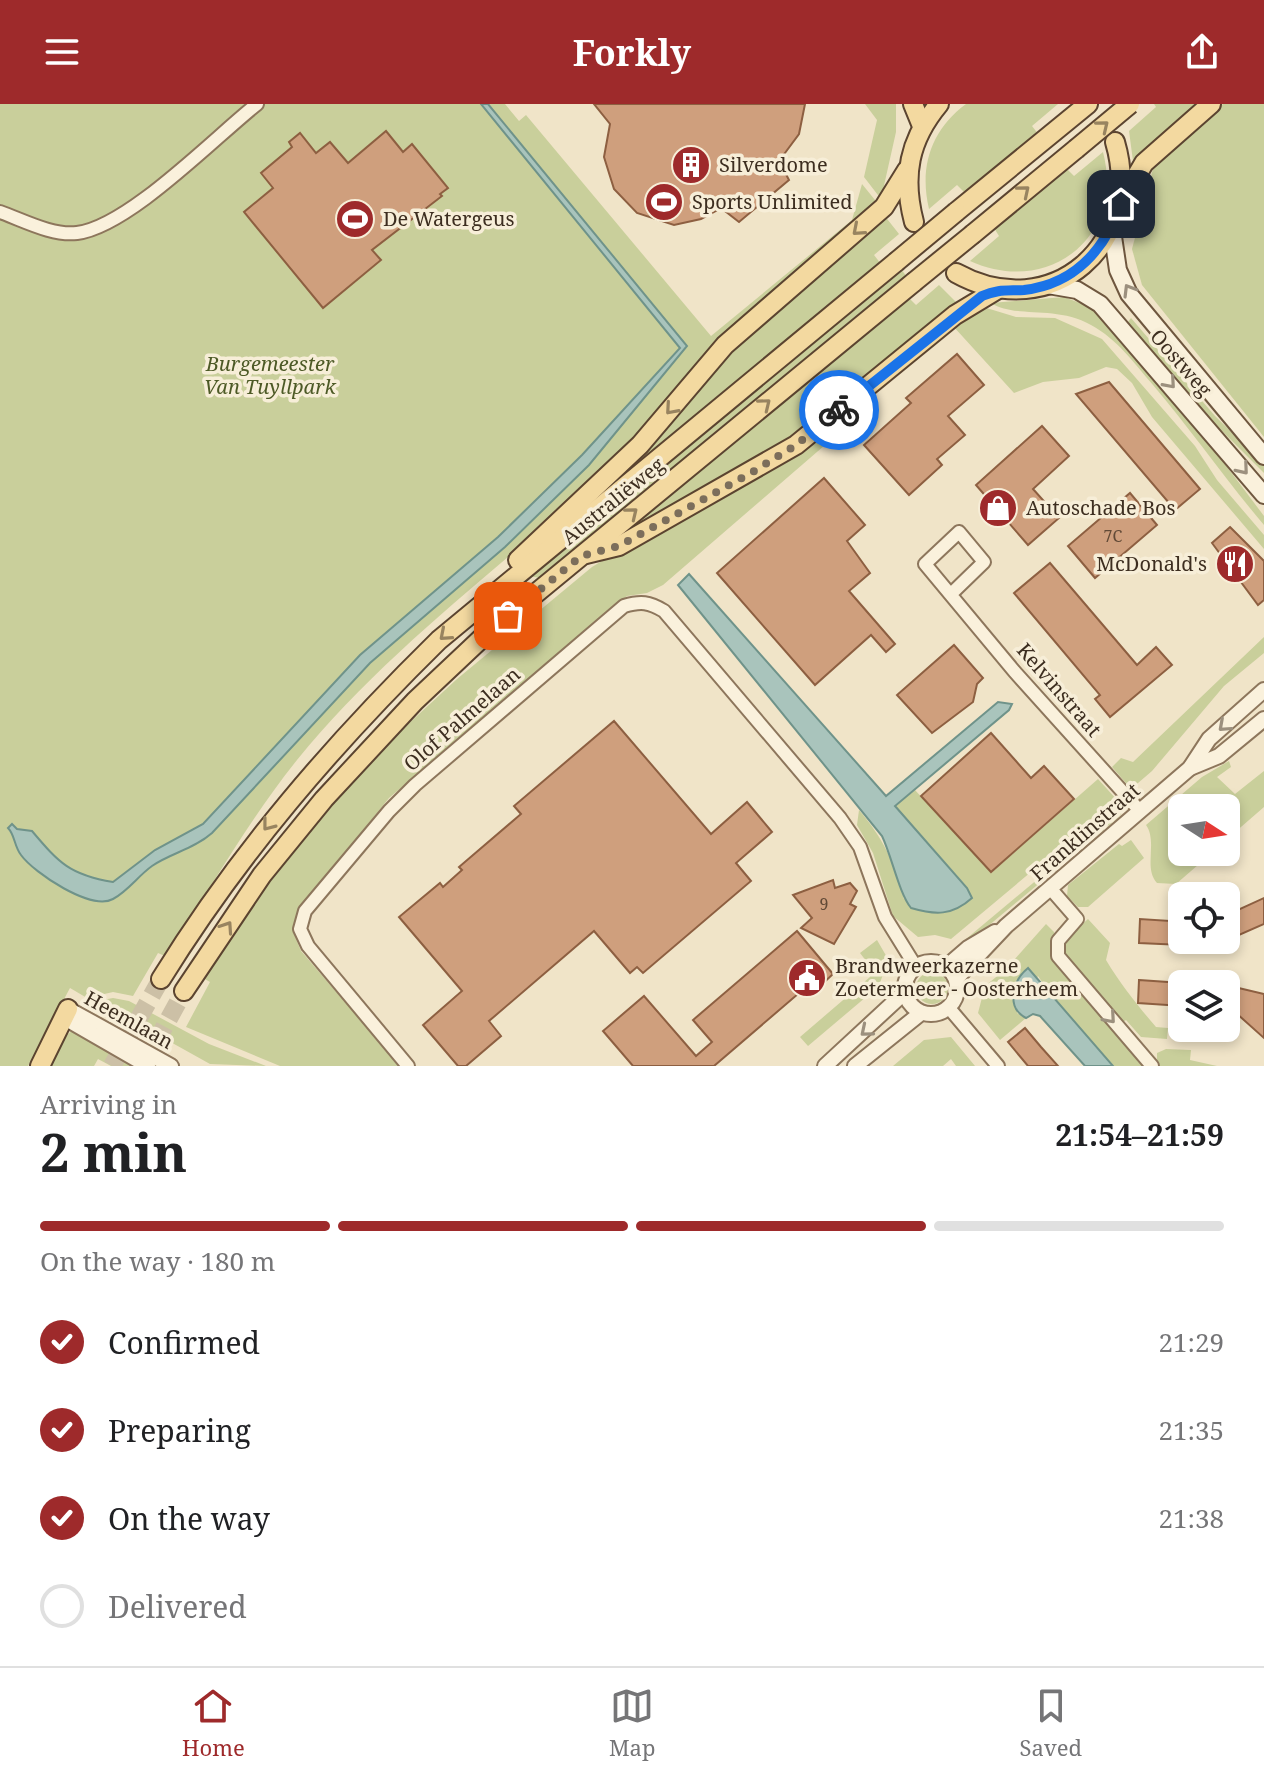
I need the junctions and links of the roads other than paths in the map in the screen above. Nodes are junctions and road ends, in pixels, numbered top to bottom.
1 (257, 104) edge
2 (913, 104) edge
3 (939, 104) edge
4 (1088, 104) edge
5 (1130, 104) edge
6 (1211, 104) edge
7 (922, 126) junction
8 (1115, 142) dead end
9 (907, 170) junction
10 (1121, 204) junction
11 (0, 212) edge
12 (914, 222) dead end
13 (1112, 230) junction
14 (956, 273) dead end
15 (1048, 285) junction
16 (998, 289) junction
17 (1264, 456) edge
18 (1264, 495) edge
19 (581, 556) junction
20 (504, 584) junction
21 (951, 594) junction
22 (1264, 690) edge
23 (1264, 719) edge
24 (1190, 768) junction
25 (1140, 811) junction
26 (1050, 888) junction
27 (1006, 926) junction
28 (916, 967) junction
29 (946, 967) junction
30 (161, 979) tunnel mouth
31 (956, 979) junction
32 (184, 991) tunnel mouth
33 (905, 992) junction
34 (949, 1008) junction
35 (66, 1013) junction
36 (921, 1013) junction
37 (40, 1066) edge
38 (148, 1066) edge
39 (171, 1066) edge
40 (408, 1066) edge
41 (825, 1066) edge
42 (855, 1066) edge
43 (998, 1066) edge
44 (1152, 1066) edge

1 - 11 street
2 - 7 main road
3 - 7 main road
4 - 20 main road, Australiëweg, bridge
19 -> 5 main road, Australiëweg, bridge
6 - 10 main road
7 - 9 main road
8 - 10 main road
9 - 12 main road
9 -> 20 main road
10 - 13 main road
13 - 15 main road
17 -> 13 main road, Oostweg
14 - 16 main road
15 - 16 main road
15 -> 18 main road, Oostweg
16 - 19 main road
32 -> 19 main road, Australiëweg
20 -> 30 main road, Australiëweg
21 - 21 street, Kelvinstraat
21 - 25 street, Kelvinstraat
22 -> 24 street, Franklinstraat
23 - 24 street, Franklinstraat
24 - 25 street, Franklinstraat
25 - 26 street, Franklinstraat
26 - 27 street, Franklinstraat
26 -> 44 street
27 - 29 street, Franklinstraat
27 - 31 street, Franklinstraat
28 - 29 street
28 - 33 street
28 - 40 street, Olof Palmelaan
29 - 31 street
31 - 34 street
33 - 36 street
33 -> 41 street
34 - 36 street
34 - 43 street
35 - 37 main road
35 - 38 street, Heemlaan
35 - 39 street, Heemlaan
36 - 42 street

